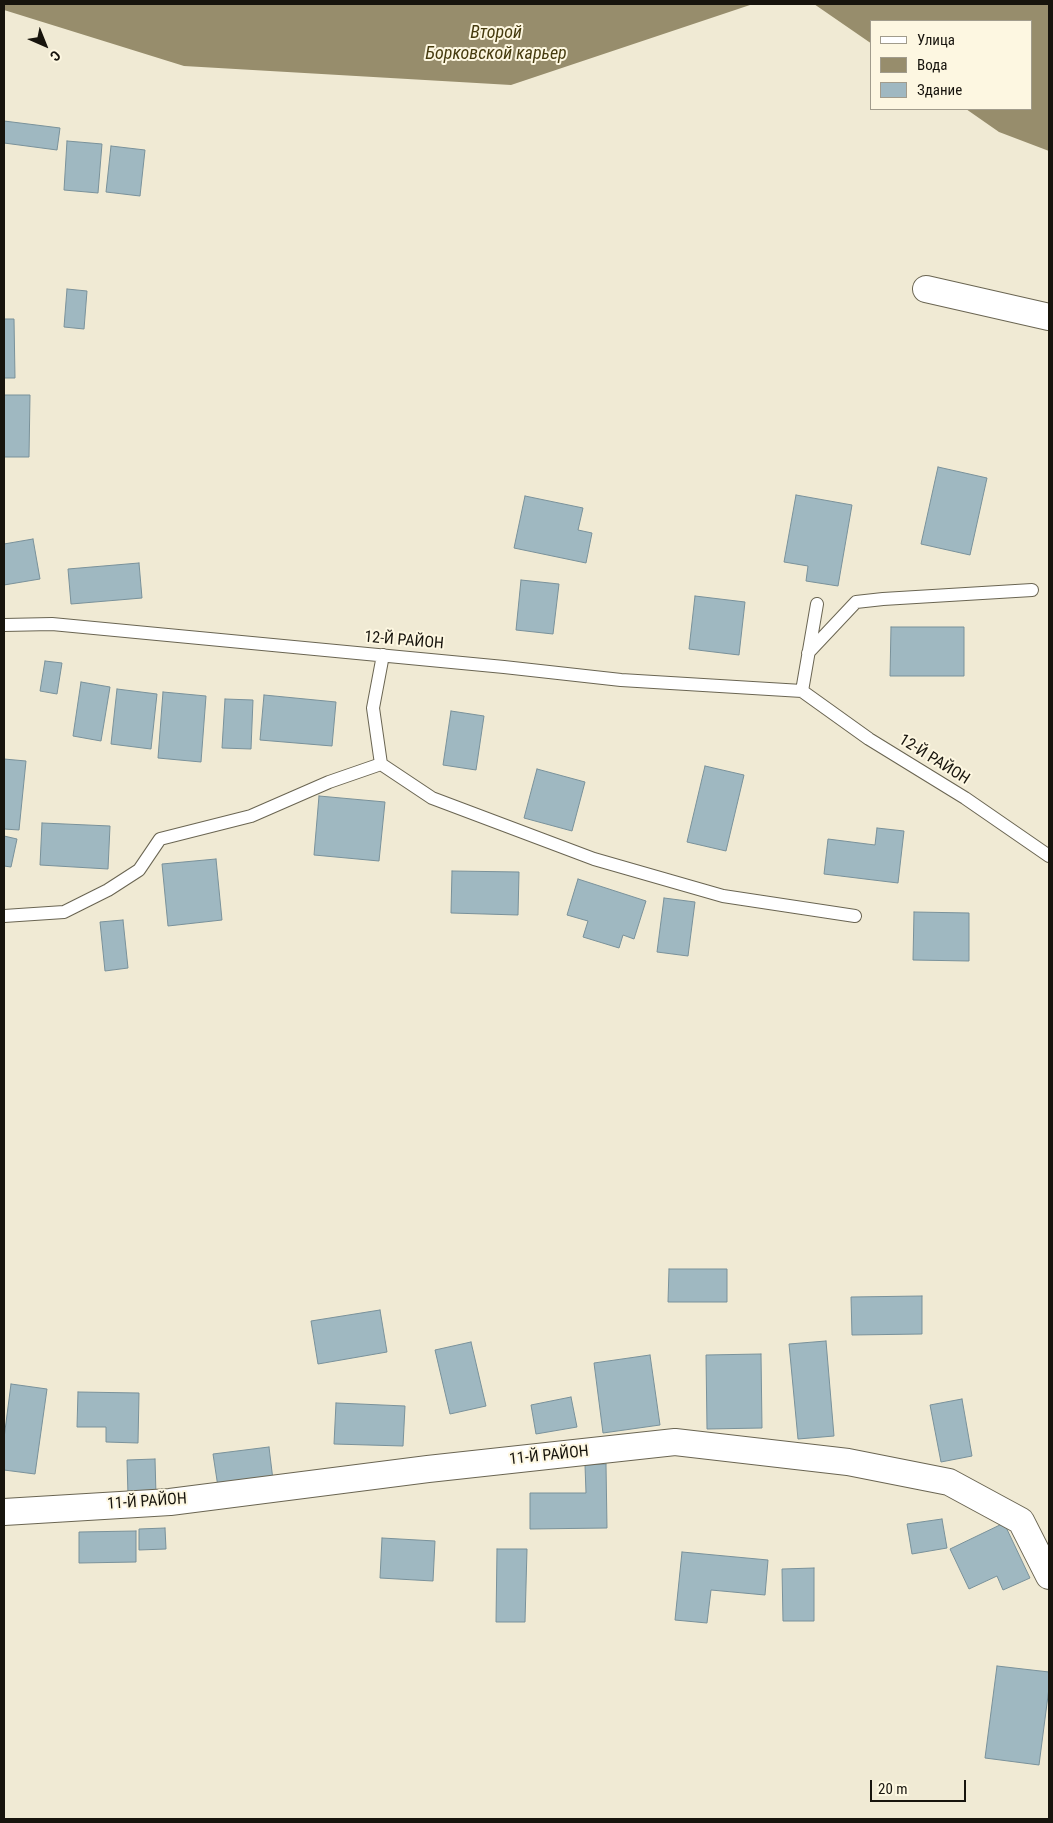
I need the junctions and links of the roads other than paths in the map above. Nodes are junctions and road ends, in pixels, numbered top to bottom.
1 (926, 289) dead end
2 (1049, 317) edge
3 (1032, 590) dead end
4 (817, 604) dead end
5 (4, 625) edge
6 (808, 653) junction
7 (384, 655) junction
8 (802, 691) junction
9 (381, 764) junction
10 (1049, 856) edge
11 (4, 916) edge
12 (855, 916) dead end
13 (4, 1512) edge
14 (1049, 1576) edge

1 - 2 street
3 - 6 lane
4 - 6 lane
5 - 7 lane, 12-Й РАЙОН
6 - 8 lane
7 - 8 lane, 12-Й РАЙОН
7 - 9 lane
8 - 10 lane, 12-Й РАЙОН
9 - 11 lane
9 - 12 lane
13 - 14 street, 11-Й РАЙОН

